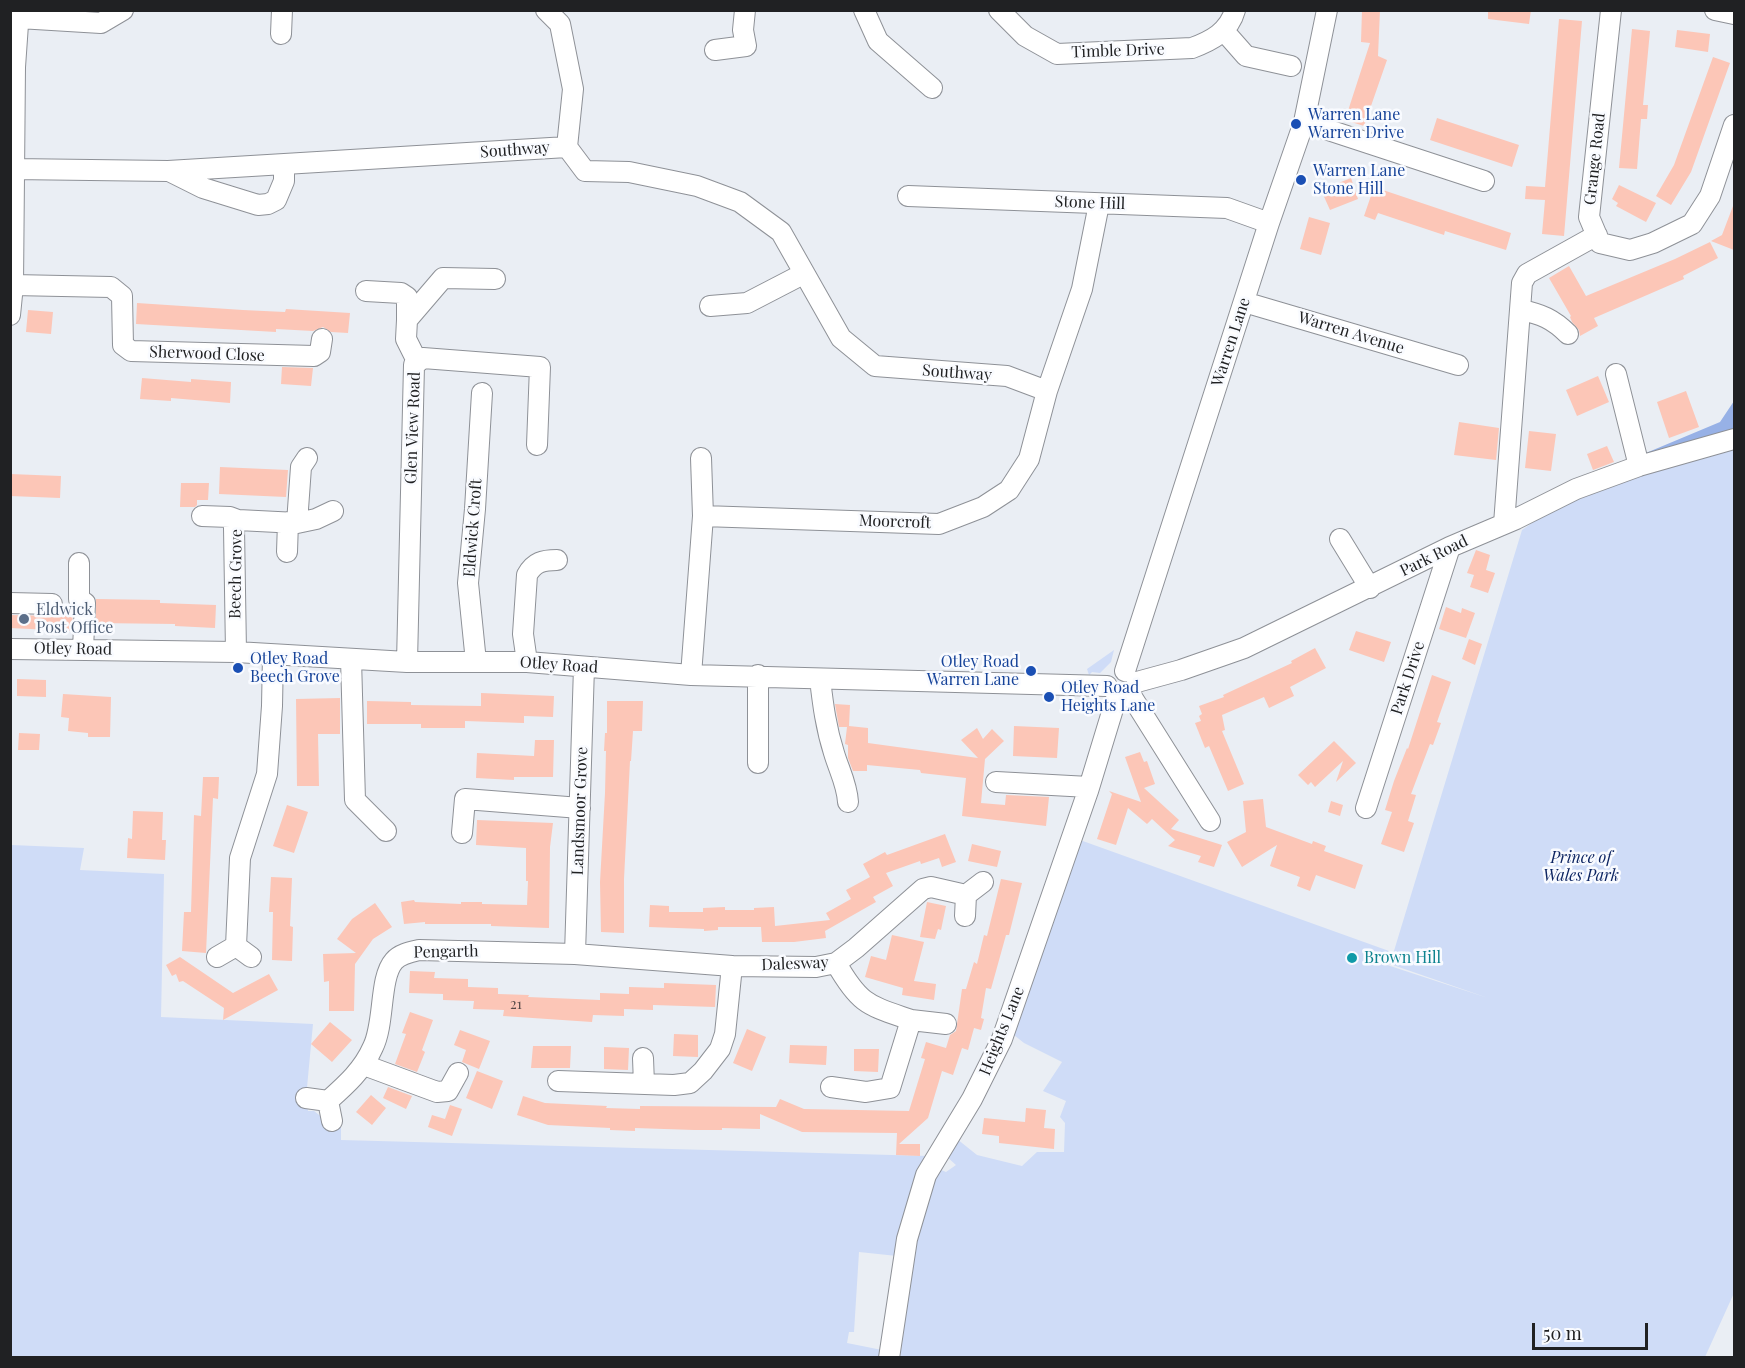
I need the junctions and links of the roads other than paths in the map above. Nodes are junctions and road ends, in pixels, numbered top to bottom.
1 (123, 10) edge
2 (282, 10) edge
3 (546, 10) edge
4 (745, 10) edge
5 (864, 10) edge
6 (999, 10) edge
7 (1235, 10) edge
8 (1327, 10) edge
9 (1611, 10) edge
10 (1715, 10) edge
11 (19, 14) edge
12 (1734, 14) edge
13 (1224, 31) junction
14 (281, 34) dead end
15 (715, 50) dead end
16 (1291, 66) dead end
17 (13, 67) edge
18 (932, 88) dead end
19 (1304, 122) junction
20 (1734, 125) edge
21 (567, 147) junction
22 (284, 164) junction
23 (13, 169) junction
24 (168, 171) junction
25 (1484, 181) dead end
26 (908, 196) dead end
27 (1099, 204) junction
28 (1269, 223) junction
29 (1597, 235) junction
30 (803, 274) junction
31 (495, 279) dead end
32 (13, 285) junction
33 (366, 291) dead end
34 (1244, 302) junction
35 (710, 306) dead end
36 (1521, 310) junction
37 (10, 315) edge
38 (407, 320) junction
39 (1568, 334) dead end
40 (322, 339) dead end
41 (417, 361) junction
42 (1458, 365) dead end
43 (1616, 374) dead end
44 (1047, 391) junction
45 (482, 393) dead end
46 (1734, 439) edge
47 (537, 445) dead end
48 (307, 458) dead end
49 (701, 458) dead end
50 (1639, 466) junction
51 (333, 511) dead end
52 (202, 516) dead end
53 (702, 516) junction
54 (238, 520) junction
55 (292, 523) junction
56 (1504, 524) junction
57 (1340, 538) dead end
58 (1450, 547) junction
59 (287, 552) dead end
60 (557, 560) dead end
61 (79, 563) dead end
62 (1370, 588) junction
63 (10, 603) edge
64 (52, 604) dead end
65 (10, 649) edge
66 (83, 650) junction
67 (236, 652) junction
68 (273, 655) junction
69 (351, 659) junction
70 (407, 662) junction
71 (476, 662) junction
72 (527, 662) junction
73 (584, 667) junction
74 (691, 675) junction
75 (758, 675) junction
76 (820, 679) junction
77 (1123, 687) junction
78 (758, 762) dead end
79 (996, 782) dead end
80 (1089, 787) junction
81 (848, 802) dead end
82 (580, 808) junction
83 (1366, 808) dead end
84 (1210, 821) dead end
85 (386, 831) dead end
86 (462, 834) dead end
87 (983, 882) dead end
88 (966, 895) junction
89 (965, 916) dead end
90 (575, 954) junction
91 (217, 957) dead end
92 (836, 963) junction
93 (732, 966) junction
94 (911, 1020) junction
95 (946, 1024) dead end
96 (643, 1058) dead end
97 (364, 1065) junction
98 (458, 1073) dead end
99 (558, 1081) dead end
100 (644, 1084) junction
101 (831, 1087) dead end
102 (306, 1098) dead end
103 (328, 1101) junction
104 (332, 1121) dead end
105 (889, 1358) edge

1 - 11 street
2 - 14 street
3 - 21 street
4 - 15 street
5 - 18 street
6 - 13 street, Timble Drive
7 - 13 street
8 - 19 street, Warren Lane
9 - 29 street, Grange Road
10 - 12 street
11 - 17 street
13 - 16 street
17 - 23 street
19 - 25 street
19 - 28 street, Warren Lane
20 - 29 street
21 - 22 street, Southway
21 - 30 street, Southway
22 - 24 street, Southway
22 - 24 street, Southway
23 - 24 street, Southway
23 - 32 street
26 - 27 street, Stone Hill
27 - 28 street, Stone Hill
27 - 44 street, Moorcroft
28 - 34 street, Warren Lane
29 - 36 street
30 - 35 street
30 - 44 street, Southway
31 - 38 street
32 - 37 street
32 - 40 street, Sherwood Close
33 - 38 street
34 - 42 street, Warren Avenue
34 - 77 street, Warren Lane
36 - 39 street
36 - 56 street
38 - 41 street
41 - 47 street, Glen View Road
41 - 70 street, Glen View Road
43 - 50 street
44 - 53 street, Moorcroft
45 - 71 street, Eldwick Croft
46 - 50 street, Park Road
48 - 55 street
49 - 53 street
50 - 56 street, Park Road
51 - 55 street, Beech Grove
52 - 54 street
53 - 74 street
54 - 55 street, Beech Grove
54 - 67 street, Beech Grove
55 - 59 street
56 - 58 street, Park Road
57 - 62 street
58 - 62 street, Park Road
58 - 83 street, Park Drive
60 - 72 street
61 - 66 street
62 - 77 street, Park Road
63 - 64 street
65 - 66 street, Otley Road
66 - 67 street, Otley Road
67 - 68 street, Otley Road
68 - 69 street, Otley Road
68 - 91 street
69 - 70 street, Otley Road
69 - 85 street
70 - 71 street, Otley Road
71 - 72 street, Otley Road
72 - 73 street, Otley Road
73 - 74 street, Otley Road
73 - 82 street, Landsmoor Grove
74 - 75 street, Otley Road
75 - 76 street, Otley Road
75 - 78 street
76 - 77 street, Otley Road
76 - 81 street
77 - 80 street, Heights Lane
77 - 84 street
79 - 80 street
80 - 105 street, Heights Lane
82 - 86 street
82 - 90 street, Landsmoor Grove
87 - 88 street
88 - 89 street
88 - 92 street, Dalesway
90 - 93 street, Dalesway
90 - 97 street, Pengarth
92 - 93 street, Dalesway
92 - 94 street
93 - 100 street
94 - 95 street
94 - 101 street
96 - 100 street
97 - 98 street
97 - 103 street, Pengarth
99 - 100 street
102 - 103 street
103 - 104 street

